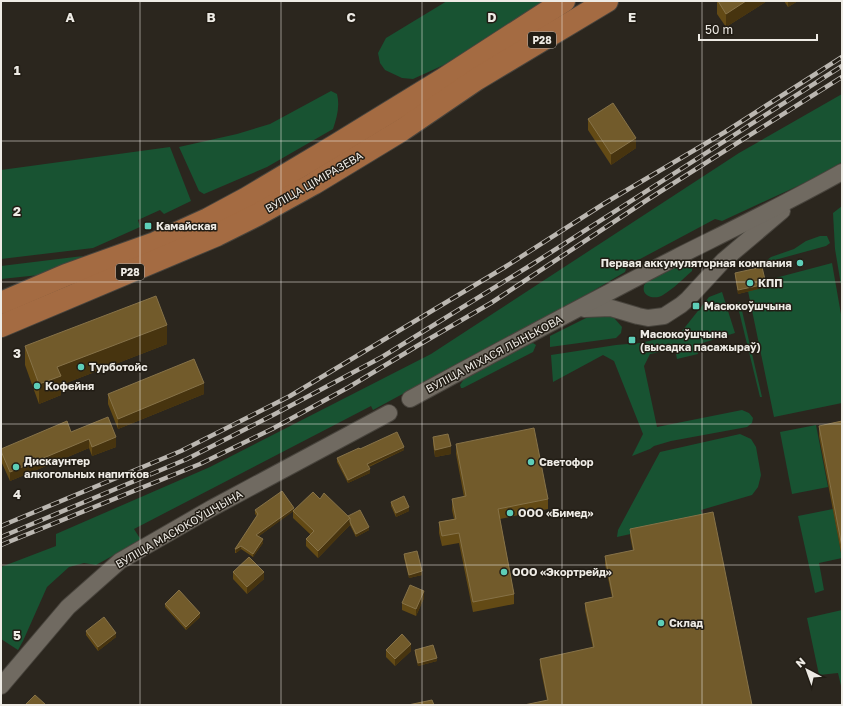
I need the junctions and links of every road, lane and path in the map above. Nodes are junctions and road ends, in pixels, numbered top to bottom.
1 (564, 1) edge
2 (607, 1) edge
3 (842, 172) edge
4 (802, 195) junction
5 (612, 291) junction
6 (1, 303) edge
7 (611, 308) junction
8 (577, 309) junction
9 (1, 326) edge
10 (410, 398) dead end
11 (388, 413) dead end
12 (1, 686) edge

1 - 6 main road, ВУЛІЦА ЦІМІРАЗЕВА / Р28
2 - 9 main road, ВУЛІЦА ЦІМІРАЗЕВА / Р28
3 - 4 street, ВУЛІЦА МІХАСЯ ЛЫНЬКОВА
4 - 5 street, ВУЛІЦА МІХАСЯ ЛЫНЬКОВА
4 - 7 street, ВУЛІЦА МІХАСЯ ЛЫНЬКОВА
5 - 7 street
5 - 8 street, ВУЛІЦА МІХАСЯ ЛЫНЬКОВА
7 - 8 street, ВУЛІЦА МІХАСЯ ЛЫНЬКОВА
8 - 10 street, ВУЛІЦА МІХАСЯ ЛЫНЬКОВА
11 - 12 street, ВУЛІЦА МАСЮКОЎШЧЫНА

